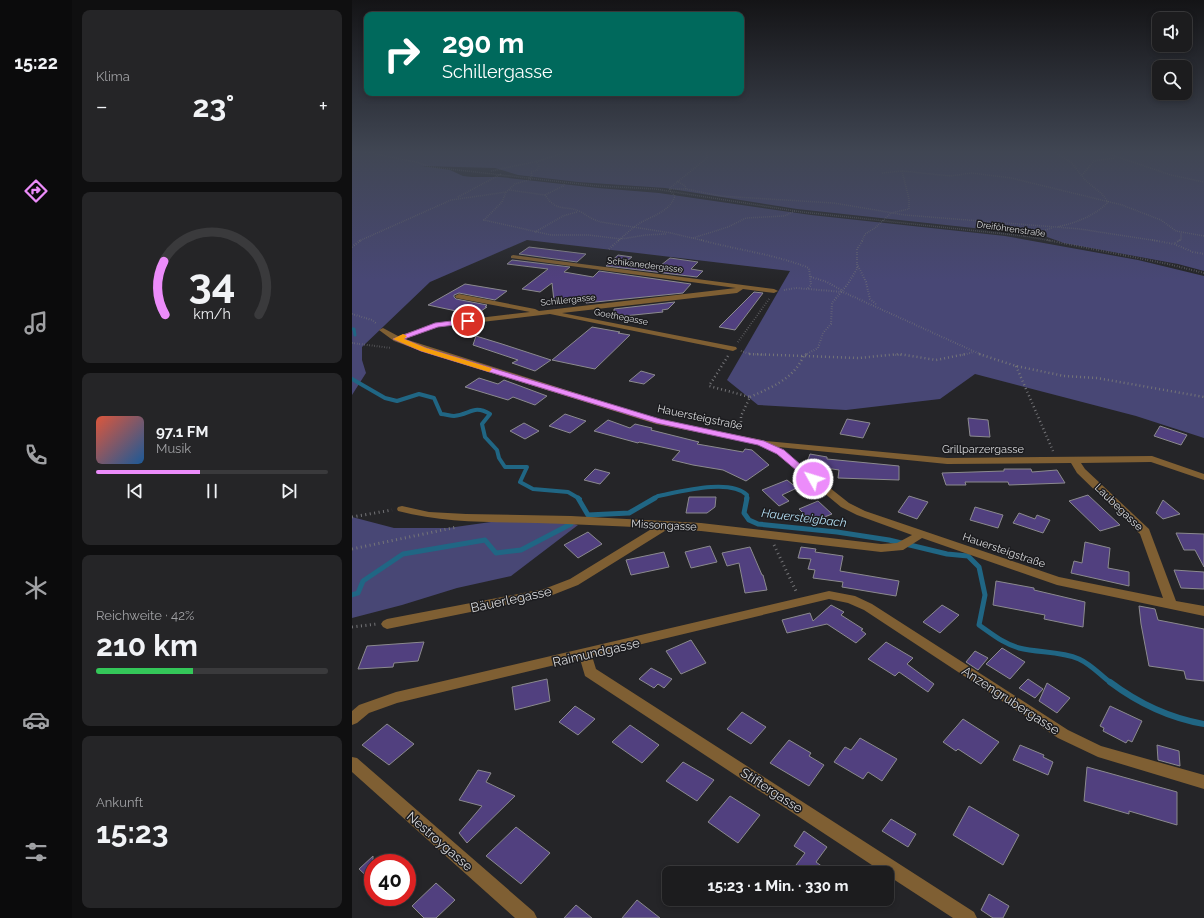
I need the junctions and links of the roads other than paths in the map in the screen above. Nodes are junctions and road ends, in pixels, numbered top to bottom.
1 (513, 257) dead end
2 (741, 287) junction
3 (774, 291) road end
4 (459, 296) dead end
5 (545, 313) junction
6 (383, 330) road end
7 (397, 339) junction
8 (733, 349) road end
9 (761, 442) junction
10 (1075, 460) junction
11 (1204, 477) edge
12 (402, 509) road end
13 (666, 525) junction
14 (918, 535) junction
15 (829, 595) joint
16 (1171, 604) junction
17 (1204, 611) edge
18 (387, 624) road end
19 (585, 654) junction
20 (352, 719) edge
21 (352, 763) edge
22 (1204, 782) edge
23 (528, 918) edge
24 (968, 918) edge

1 - 2 street, Schikanedergasse
2 - 3 street, Schikanedergasse
2 - 5 street, Schillergasse
4 - 5 street, Goethegasse
5 - 7 street, Schillergasse
5 - 8 street, Goethegasse
6 - 7 street, Hauersteigstraße
7 - 9 street, Hauersteigstraße
9 - 10 street, Grillparzergasse
9 - 14 street, Hauersteigstraße
10 - 11 street, Grillparzergasse
10 - 16 street, Laubegasse
12 - 13 street, Missongasse
13 - 14 street, Missongasse
13 - 18 street, Bäuerlegasse
14 - 16 street, Hauersteigstraße
15 - 19 street, Raimundgasse
15 - 22 street, Anzengrubergasse
16 - 17 street, Hauersteigstraße
19 - 20 street, Raimundgasse
19 - 24 street, Stiftergasse
21 - 23 street, Nestroygasse

